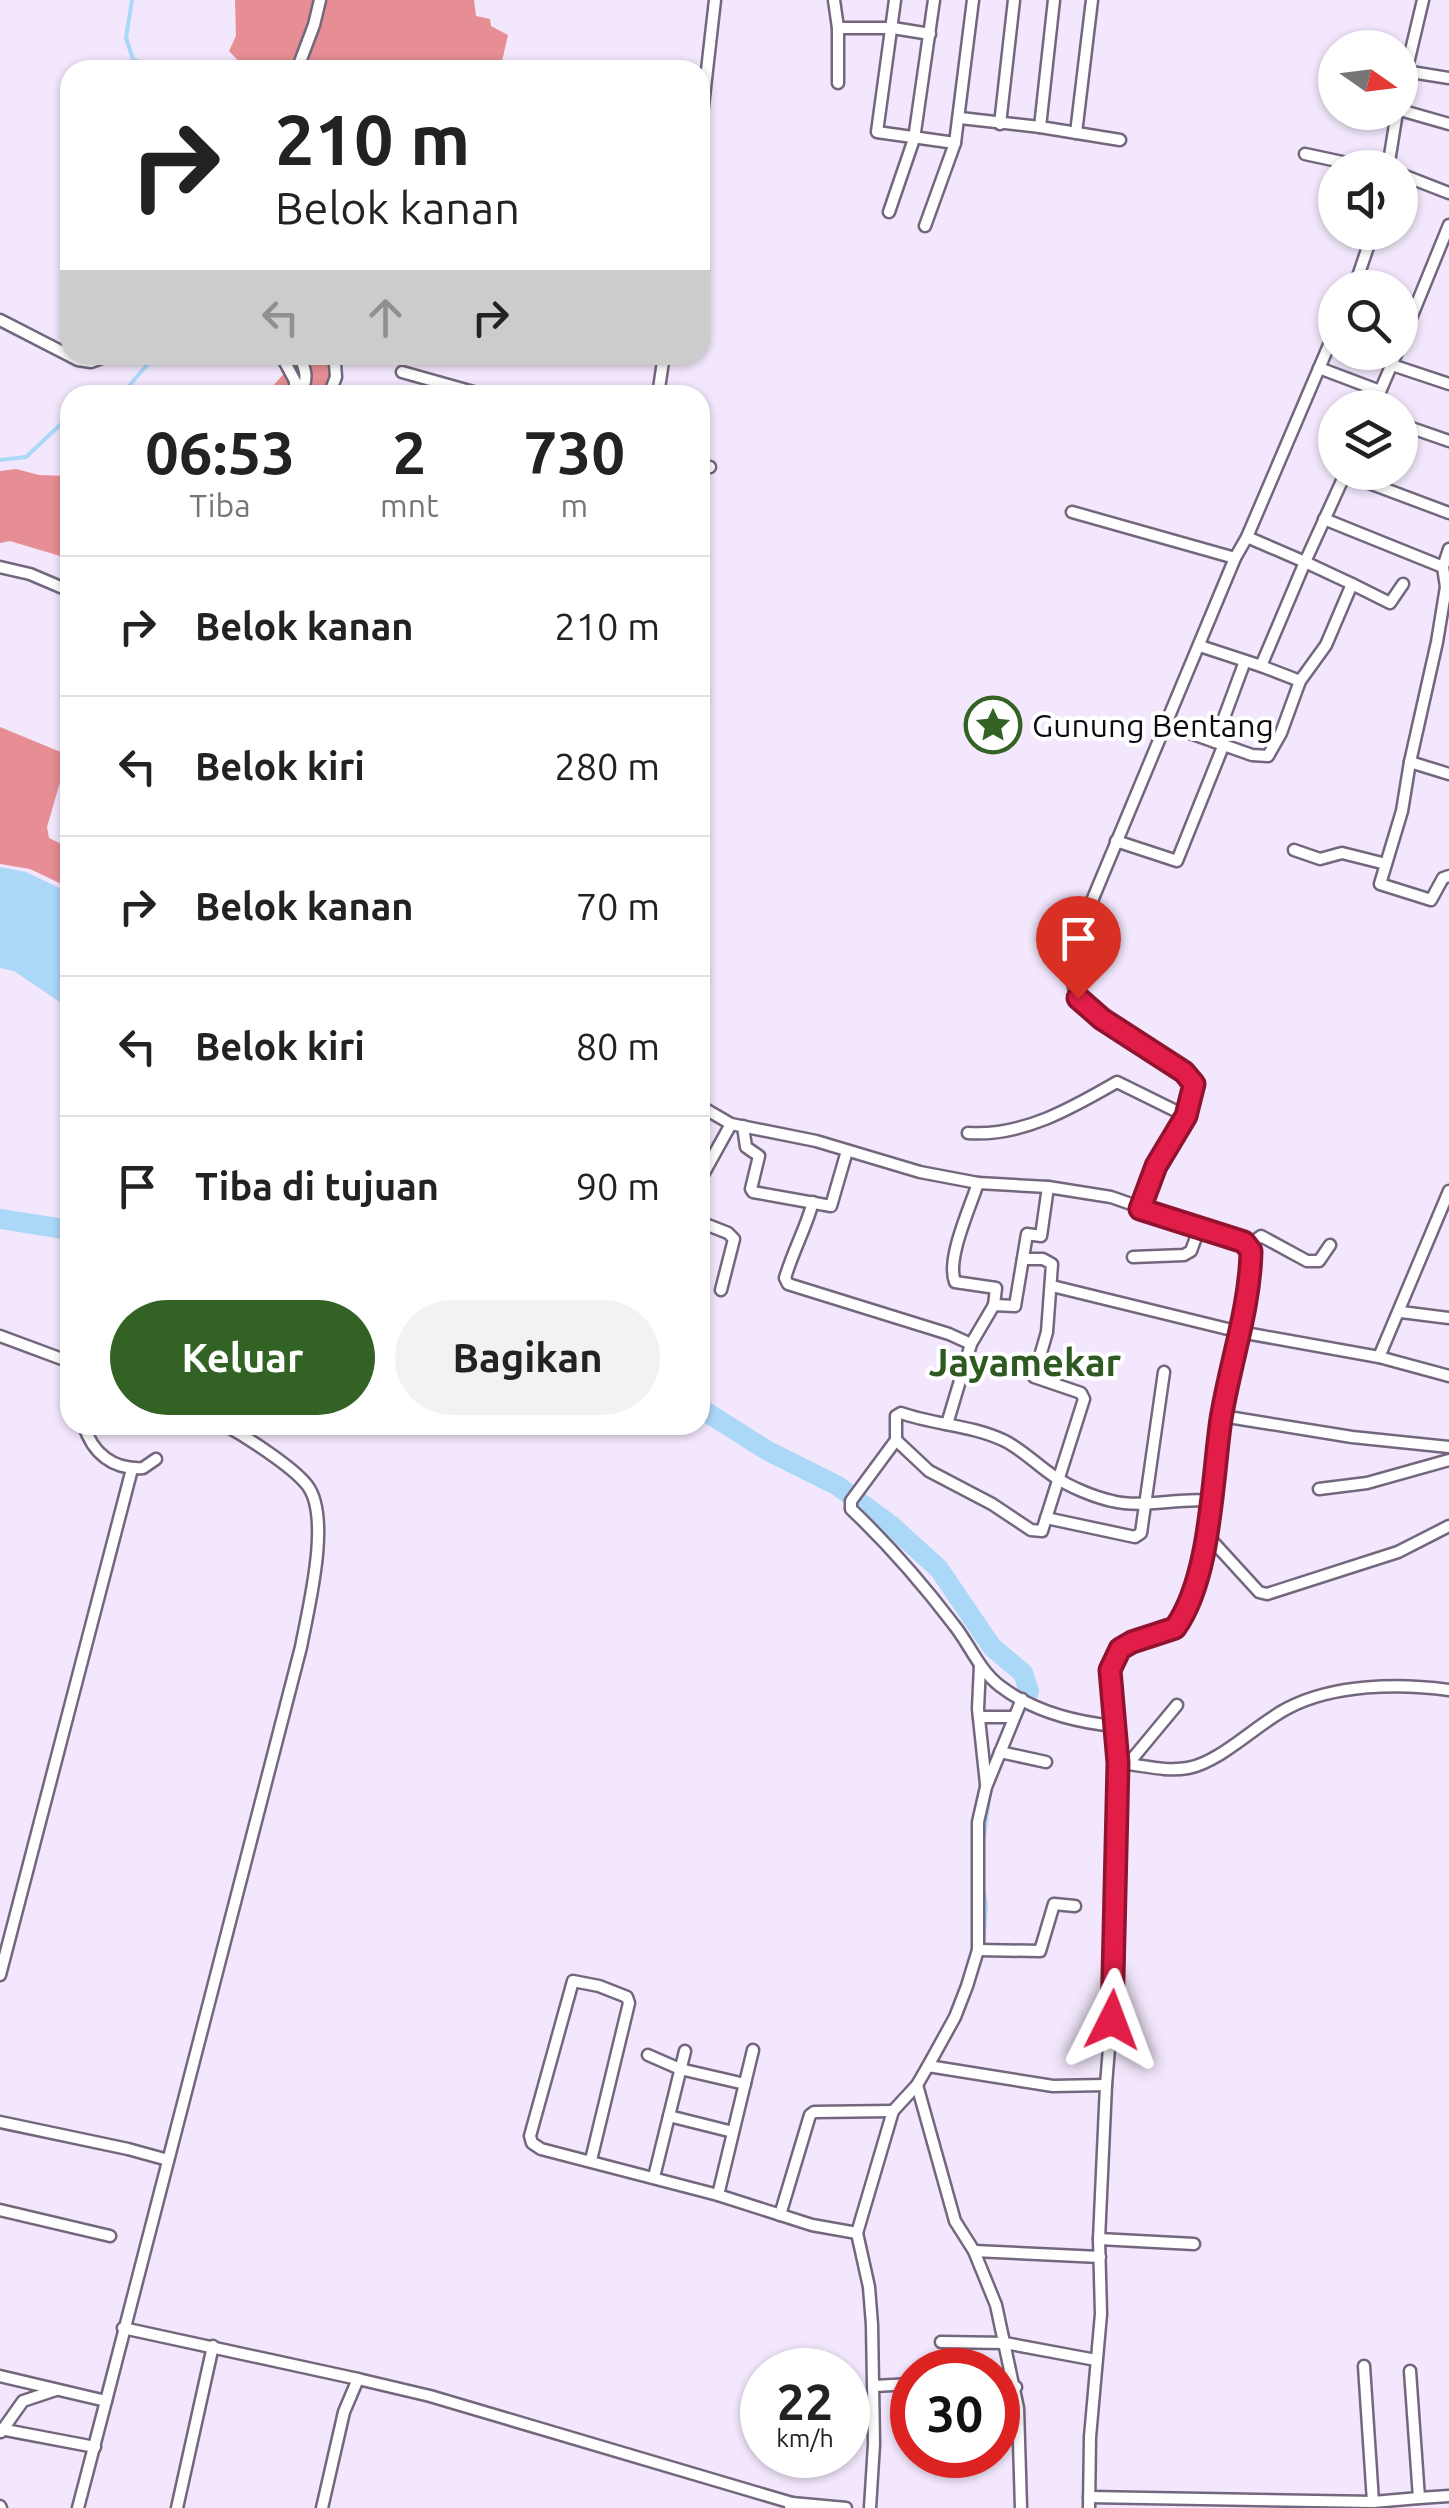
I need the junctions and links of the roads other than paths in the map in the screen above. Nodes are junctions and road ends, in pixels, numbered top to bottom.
1 (320, 0) edge
2 (714, 0) edge
3 (834, 0) edge
4 (895, 0) edge
5 (934, 0) edge
6 (973, 0) edge
7 (1014, 0) edge
8 (1054, 0) edge
9 (1092, 0) edge
10 (1424, 0) edge
11 (838, 28) junction
12 (893, 28) junction
13 (1416, 30) edge
14 (930, 34) junction
15 (300, 60) edge
16 (708, 60) edge
17 (1418, 74) edge
18 (1449, 78) edge
19 (838, 83) dead end
20 (1418, 116) edge
21 (960, 118) junction
22 (1000, 124) junction
23 (1449, 124) edge
24 (1040, 127) junction
25 (1076, 132) junction
26 (914, 139) junction
27 (1120, 140) dead end
28 (955, 143) junction
29 (1305, 154) dead end
30 (1318, 157) edge
31 (1418, 181) edge
32 (1449, 193) edge
33 (889, 212) dead end
34 (1449, 224) edge
35 (925, 226) dead end
36 (1445, 248) edge
37 (1418, 306) edge
38 (0, 320) edge
39 (60, 351) edge
40 (1318, 370) edge
41 (1324, 370) edge
42 (1407, 370) edge
43 (402, 372) dead end
44 (1449, 384) edge
45 (448, 385) edge
46 (1377, 390) edge
47 (1418, 430) edge
48 (1449, 441) edge
49 (1337, 490) edge
50 (1389, 490) edge
51 (1072, 512) dead end
52 (1449, 513) edge
53 (1324, 519) junction
54 (1247, 537) junction
55 (1449, 550) edge
56 (1235, 558) junction
57 (1305, 562) junction
58 (0, 567) edge
59 (1444, 567) junction
60 (1352, 584) junction
61 (1403, 584) dead end
62 (60, 586) edge
63 (1200, 646) junction
64 (1245, 661) junction
65 (1261, 666) junction
66 (1300, 680) junction
67 (1167, 725) junction
68 (1220, 743) junction
69 (1410, 762) junction
70 (1449, 774) edge
71 (1116, 841) junction
72 (1294, 850) dead end
73 (1386, 864) junction
74 (1449, 876) edge
75 (710, 1111) edge
76 (1186, 1116) junction
77 (737, 1125) junction
78 (968, 1133) dead end
79 (847, 1150) junction
80 (710, 1165) edge
81 (978, 1183) junction
82 (1048, 1187) junction
83 (1449, 1191) edge
84 (813, 1202) junction
85 (1140, 1209) junction
86 (1444, 1218) edge
87 (710, 1227) edge
88 (1199, 1229) junction
89 (1330, 1244) dead end
90 (1249, 1245) junction
91 (1133, 1257) dead end
92 (1022, 1259) junction
93 (1052, 1286) junction
94 (721, 1290) dead end
95 (994, 1305) junction
96 (1401, 1312) junction
97 (1449, 1318) edge
98 (1240, 1332) junction
99 (0, 1336) edge
100 (971, 1344) junction
101 (1379, 1357) junction
102 (60, 1358) edge
103 (1164, 1372) dead end
104 (1449, 1376) edge
105 (1222, 1416) junction
106 (947, 1424) junction
107 (89, 1435) edge
108 (240, 1435) edge
109 (896, 1440) junction
110 (1422, 1443) junction
111 (1449, 1447) edge
112 (156, 1459) dead end
113 (1449, 1460) edge
114 (1425, 1466) junction
115 (132, 1469) junction
116 (1058, 1480) junction
117 (1319, 1489) dead end
118 (1211, 1501) junction
119 (1146, 1503) junction
120 (1046, 1518) junction
121 (1449, 1526) edge
122 (1206, 1534) junction
123 (980, 1665) junction
124 (1449, 1690) edge
125 (1022, 1699) junction
126 (1177, 1705) dead end
127 (979, 1717) junction
128 (1014, 1717) junction
129 (1116, 1726) junction
130 (1000, 1752) junction
131 (1046, 1762) dead end
132 (1124, 1763) junction
133 (986, 1787) junction
134 (1075, 1906) dead end
135 (978, 1950) junction
136 (0, 1975) edge
137 (753, 2050) dead end
138 (685, 2051) dead end
139 (648, 2055) dead end
140 (928, 2066) junction
141 (680, 2069) junction
142 (745, 2084) junction
143 (916, 2085) junction
144 (1106, 2085) junction
145 (893, 2111) junction
146 (669, 2116) junction
147 (0, 2122) edge
148 (733, 2132) junction
149 (168, 2160) junction
150 (590, 2160) junction
151 (654, 2178) junction
152 (718, 2195) junction
153 (0, 2210) edge
154 (780, 2215) junction
155 (856, 2234) junction
156 (110, 2236) dead end
157 (1100, 2239) junction
158 (1194, 2244) dead end
159 (974, 2251) junction
160 (1100, 2257) junction
161 (124, 2328) junction
162 (941, 2342) dead end
163 (1005, 2343) junction
164 (213, 2346) junction
165 (1006, 2348) edge
166 (1096, 2360) junction
167 (1364, 2366) dead end
168 (1410, 2371) dead end
169 (0, 2376) edge
170 (358, 2379) junction
171 (890, 2385) edge
172 (874, 2386) junction
173 (58, 2389) junction
174 (106, 2400) junction
175 (1, 2431) edge
176 (94, 2447) junction
177 (1020, 2478) edge
178 (1449, 2496) edge
179 (1419, 2498) junction
180 (1089, 2502) edge
181 (1373, 2502) junction
182 (791, 2505) edge
183 (78, 2508) edge
184 (177, 2508) edge
185 (322, 2508) edge
186 (846, 2508) edge
187 (870, 2508) edge
188 (1021, 2508) edge

1 - 15 street
2 - 16 street
3 - 11 street
4 - 12 street
5 - 14 street
6 - 21 street
7 - 22 street
8 - 24 street
9 - 25 street
10 - 13 street
11 - 12 street
11 - 19 street
12 - 14 street
12 - 26 street
14 - 26 street
17 - 18 street
20 - 23 street
21 - 22 street
21 - 28 street
22 - 24 street
24 - 25 street
25 - 27 street
26 - 28 street
26 - 33 street
28 - 35 street
29 - 30 street
31 - 32 street
34 - 36 street
36 - 37 street
38 - 39 street
40 - 54 street
41 - 46 street
42 - 44 street
43 - 45 street
47 - 48 street
49 - 53 street
50 - 52 street
51 - 56 street
53 - 57 street
53 - 59 street
54 - 56 street
54 - 57 street
55 - 59 street
56 - 63 street
57 - 60 street
57 - 65 street
58 - 62 street
59 - 69 street
60 - 61 street
60 - 66 street
63 - 64 street
63 - 67 street
64 - 65 street
64 - 68 street
65 - 66 street
66 - 68 street
67 - 68 street
67 - 71 street
68 - 71 street
69 - 70 street
69 - 73 street
71 - 76 street
72 - 73 street
73 - 74 street
75 - 77 street
76 - 78 street
76 - 85 street
77 - 79 street
77 - 80 street
77 - 84 street
79 - 81 street
79 - 84 street
81 - 82 street
81 - 95 street
82 - 85 street
82 - 92 street
83 - 86 street
84 - 100 street
85 - 88 street
86 - 96 street
87 - 94 street
88 - 90 street
88 - 91 street
89 - 90 street
90 - 98 street
92 - 93 street
92 - 95 street
93 - 98 street
93 - 116 street
95 - 100 street
96 - 97 street
96 - 101 street
98 - 101 street
98 - 105 street
99 - 102 street
100 - 106 street
101 - 104 street
103 - 119 street
105 - 110 street
105 - 118 street
106 - 109 street
106 - 116 street
107 - 115 street
108 - 149 street
109 - 120 street
109 - 123 street
110 - 111 street
110 - 114 street
112 - 115 street
113 - 114 street
114 - 117 street
115 - 136 street
116 - 119 street
116 - 120 street
118 - 119 street
118 - 122 street
119 - 120 street
121 - 122 street
122 - 129 street
123 - 125 street
123 - 127 street
124 - 132 street
125 - 128 street
125 - 129 street
126 - 132 street
127 - 128 street
127 - 133 street
128 - 130 street
129 - 132 street
130 - 131 street
130 - 133 street
132 - 144 street
133 - 135 street
134 - 135 street
135 - 140 street
137 - 142 street
138 - 141 street
139 - 141 street
140 - 143 street
140 - 144 street
141 - 142 street
141 - 146 street
142 - 148 street
143 - 145 street
143 - 159 street
144 - 157 street
145 - 154 street
145 - 155 street
146 - 148 street
146 - 151 street
147 - 149 street
148 - 152 street
149 - 161 street
150 - 150 street
150 - 151 street
151 - 152 street
152 - 154 street
153 - 156 street
154 - 155 street
155 - 172 street
157 - 158 street
157 - 160 street
159 - 160 street
159 - 163 street
160 - 166 street
161 - 164 street
161 - 174 street
162 - 163 street
163 - 165 street
163 - 166 street
164 - 170 street
164 - 184 street
166 - 180 street
167 - 181 street
168 - 179 street
169 - 173 street
170 - 182 street
170 - 185 street
171 - 172 street
172 - 187 street
173 - 174 street
173 - 175 street
174 - 176 street
175 - 176 street
176 - 183 street
177 - 188 street
178 - 179 street
179 - 181 street
180 - 181 street
182 - 186 street

